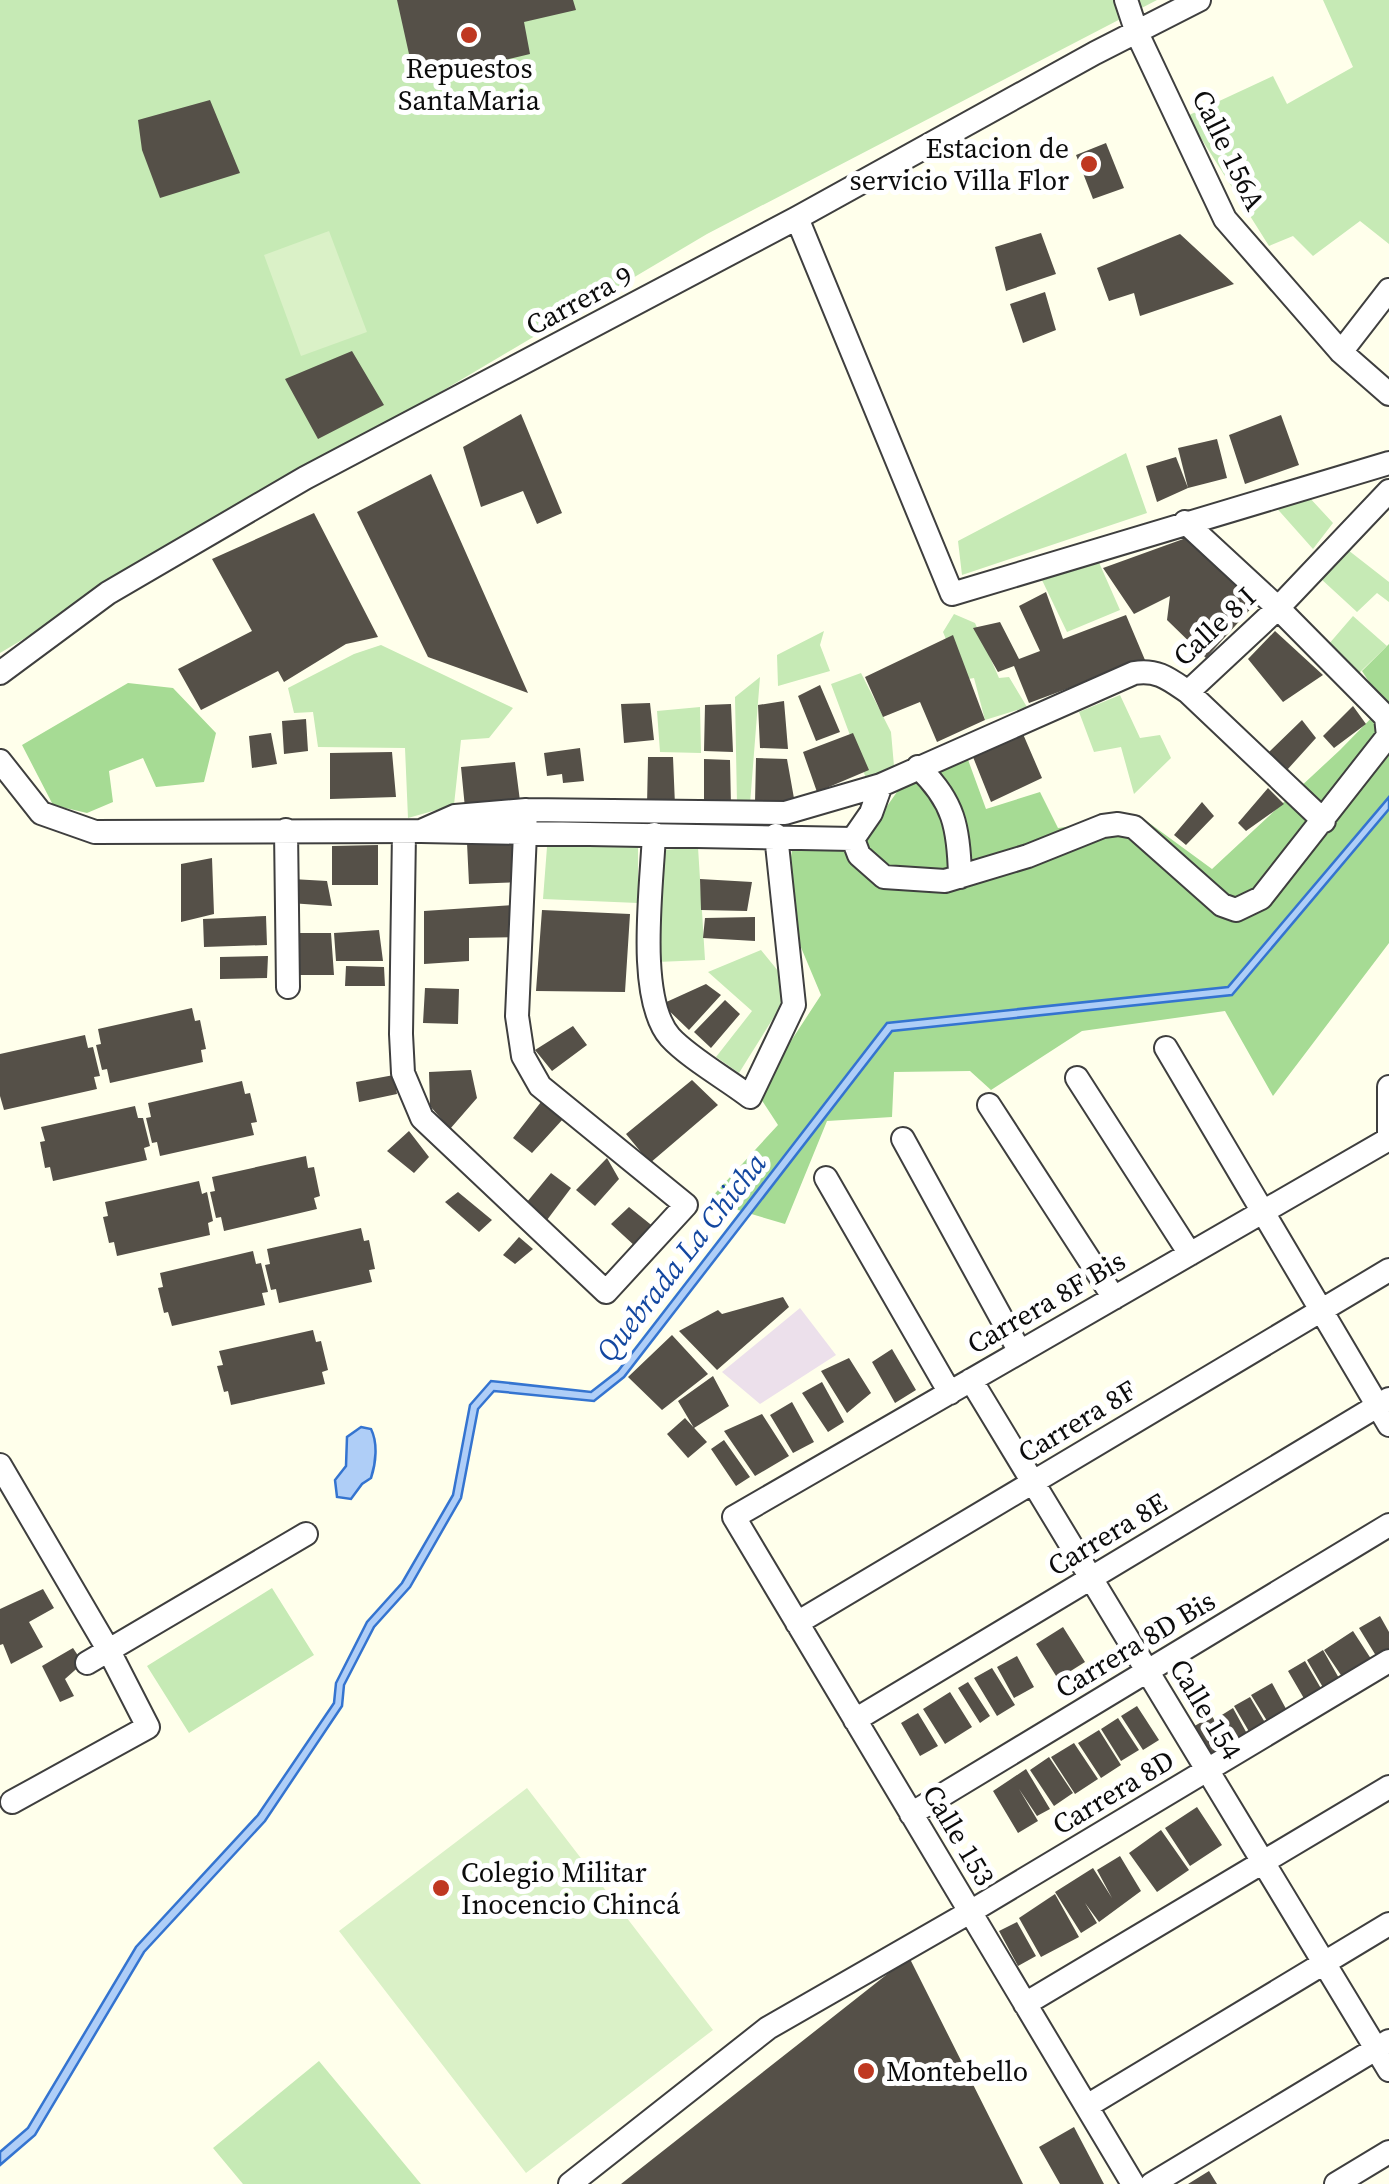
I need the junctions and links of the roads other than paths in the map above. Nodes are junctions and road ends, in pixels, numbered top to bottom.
1 (1126, 0) edge
2 (1198, 0) edge
3 (1137, 33) junction
4 (797, 218) junction
5 (1389, 290) edge
6 (1342, 352) junction
7 (1389, 394) edge
8 (1389, 463) edge
9 (1389, 491) edge
10 (1186, 522) junction
11 (1278, 608) junction
12 (0, 673) edge
13 (1188, 692) junction
14 (0, 761) edge
15 (918, 767) junction
16 (881, 785) junction
17 (1324, 821) junction
18 (527, 822) junction
19 (286, 830) junction
20 (413, 831) junction
21 (654, 834) junction
22 (776, 835) junction
23 (853, 839) junction
24 (960, 876) junction
25 (288, 987) dead end
26 (1166, 1048) dead end
27 (1078, 1078) dead end
28 (1389, 1087) edge
29 (989, 1105) dead end
30 (903, 1139) dead end
31 (1389, 1139) edge
32 (826, 1178) dead end
33 (1262, 1212) junction
34 (1190, 1254) junction
35 (1389, 1270) edge
36 (1114, 1298) junction
37 (1320, 1311) junction
38 (1020, 1352) junction
39 (971, 1380) junction
40 (950, 1393) junction
41 (1385, 1410) edge
42 (0, 1465) edge
43 (1033, 1482) junction
44 (734, 1517) joint
45 (1389, 1525) edge
46 (306, 1534) dead end
47 (1091, 1578) junction
48 (797, 1623) junction
49 (109, 1651) junction
50 (1389, 1661) edge
51 (87, 1664) dead end
52 (1147, 1671) junction
53 (855, 1720) junction
54 (1208, 1770) junction
55 (1389, 1787) edge
56 (12, 1802) dead end
57 (911, 1814) junction
58 (1263, 1862) junction
59 (970, 1912) junction
60 (1389, 1924) edge
61 (1324, 1963) junction
62 (1025, 2004) junction
63 (1383, 2045) edge
64 (1389, 2070) edge
65 (1086, 2106) junction
66 (1389, 2152) edge
67 (570, 2184) edge
68 (1133, 2184) edge
69 (1152, 2184) edge
70 (1336, 2184) edge

1 - 3 street, Calle 156A
2 - 3 street, Carrera 9
3 - 4 street, Carrera 9
3 - 6 street, Calle 156A
4 - 10 street
4 - 12 street, Carrera 9
5 - 6 street
6 - 7 street, Calle 156A
8 - 10 street
9 - 11 street, Calle 8 I
10 - 11 street
11 - 13 street, Calle 8 I
11 - 17 street
13 - 15 street, Calle 8 I
13 - 17 street
14 - 19 street
15 - 16 street, Calle 8 I
15 - 24 street
16 - 18 street, Calle 8 I
16 - 23 street
17 - 24 street
18 - 20 street
18 - 20 street
18 - 21 street
19 - 20 street
19 - 25 street
21 - 22 street
21 - 22 street
22 - 23 street
23 - 24 street
26 - 33 street
27 - 34 street
28 - 31 street
29 - 36 street
30 - 38 street
31 - 33 street, Carrera 8F Bis
32 - 40 street
33 - 34 street, Carrera 8F Bis
33 - 37 street
34 - 36 street, Carrera 8F Bis
35 - 37 street, Carrera 8F
36 - 38 street, Carrera 8F Bis
37 - 41 street
37 - 43 street, Carrera 8F
38 - 39 street, Carrera 8F Bis
39 - 40 street, Carrera 8F Bis
39 - 43 street, Calle 154
40 - 44 street, Carrera 8F Bis
41 - 47 street, Carrera 8E
42 - 49 street
43 - 47 street, Calle 154
43 - 48 street, Carrera 8F
44 - 48 street, Calle 153
45 - 52 street, Carrera 8D Bis
46 - 49 street
47 - 52 street, Calle 154
47 - 53 street, Carrera 8E
48 - 53 street, Calle 153
49 - 51 street
49 - 56 street
50 - 54 street, Carrera 8D
52 - 54 street, Calle 154
52 - 57 street, Carrera 8D Bis
53 - 57 street, Calle 153
54 - 58 street, Calle 154
54 - 59 street, Carrera 8D
55 - 58 street
57 - 59 street, Calle 153
58 - 61 street, Calle 154
58 - 62 street
59 - 62 street, Calle 153
59 - 67 street, Carrera 8D
60 - 61 street
61 - 63 street, Calle 154
61 - 65 street
62 - 65 street, Calle 153
63 - 64 street, Calle 154
63 - 69 street
65 - 68 street, Calle 153
66 - 70 street

